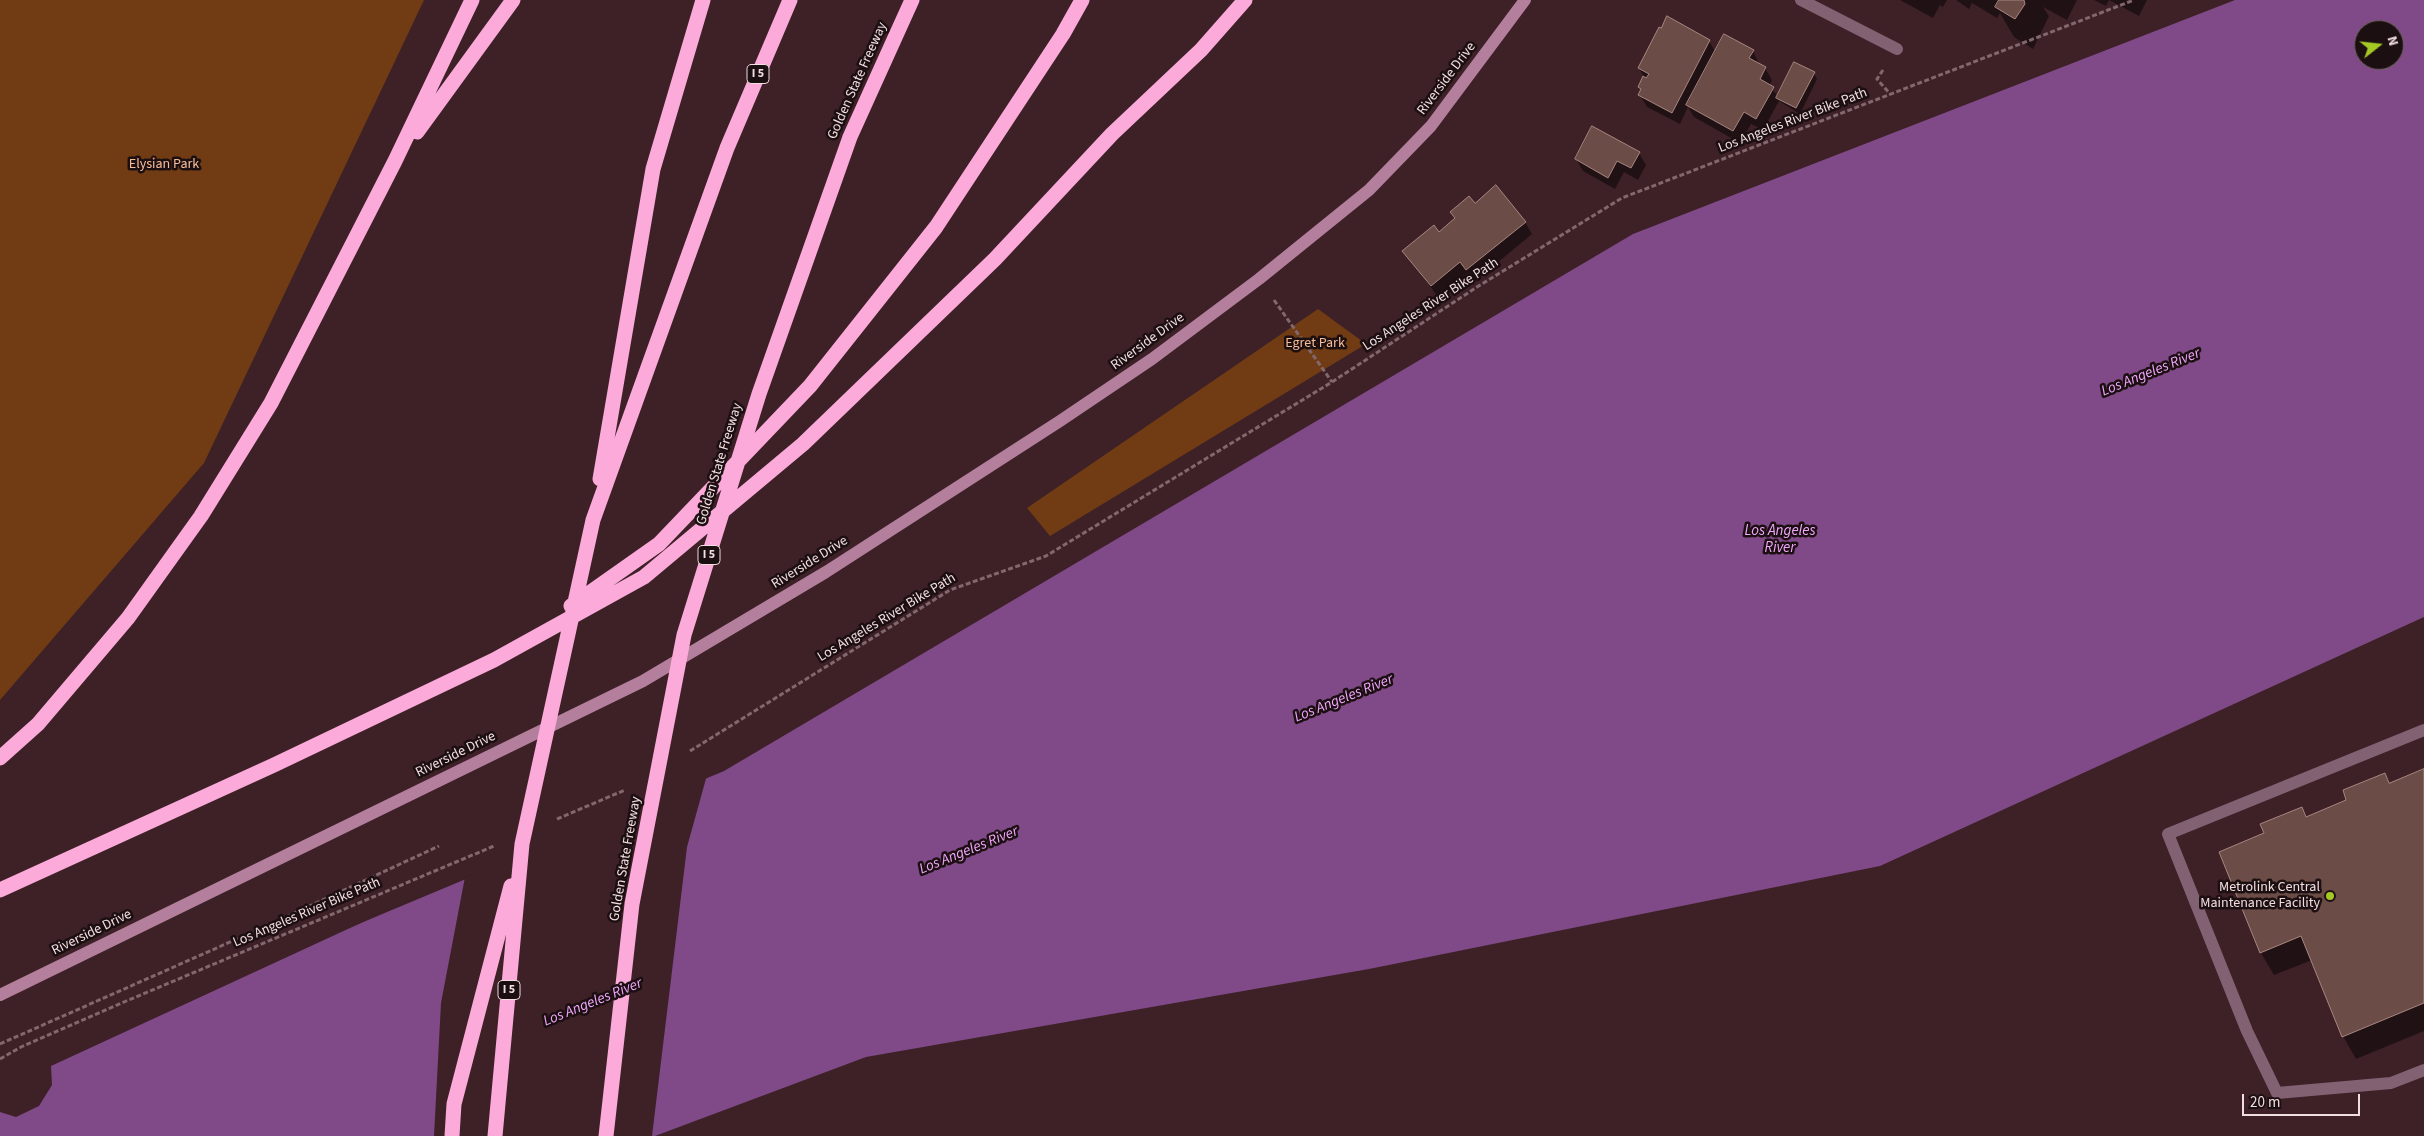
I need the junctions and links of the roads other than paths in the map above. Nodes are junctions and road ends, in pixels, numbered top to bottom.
1 (472, 0) edge
2 (513, 0) edge
3 (703, 0) edge
4 (790, 0) edge
5 (912, 0) edge
6 (1082, 0) edge
7 (1245, 0) edge
8 (1525, 0) edge
9 (1801, 0) edge
10 (1897, 49) dead end
11 (395, 161) junction
12 (593, 520) junction
13 (494, 660) junction
14 (2424, 730) edge
15 (0, 758) edge
16 (522, 844) junction
17 (0, 890) edge
18 (0, 995) edge
19 (2424, 1070) edge
20 (452, 1136) edge
21 (495, 1136) edge
22 (606, 1136) edge

1 - 11 highway
2 - 11 highway
3 - 12 highway
4 - 12 highway, I 5
5 - 22 highway, Golden State Freeway / I 5
6 - 13 highway
7 - 13 highway
8 - 18 main road, Riverside Drive
9 - 10 street
11 - 15 highway
12 - 16 highway, I 5
13 - 17 highway
14 - 19 street
16 - 20 highway
16 - 21 highway, I 5

